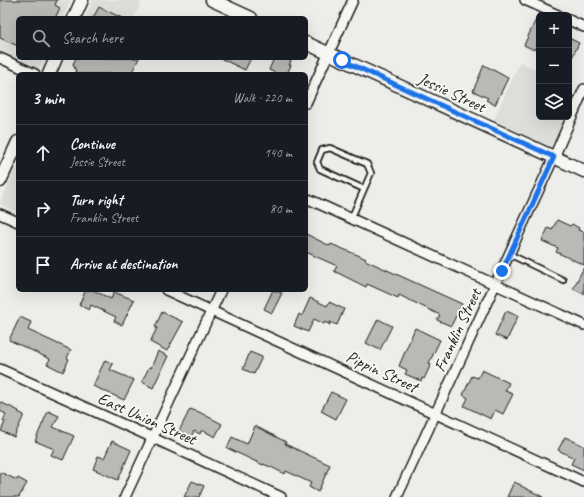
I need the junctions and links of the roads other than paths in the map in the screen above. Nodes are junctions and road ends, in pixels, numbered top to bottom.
1 (82, 0) edge
2 (212, 0) edge
3 (353, 0) edge
4 (525, 0) edge
5 (551, 12) edge
6 (75, 16) edge
7 (247, 16) edge
8 (572, 21) edge
9 (584, 27) edge
10 (308, 44) edge
11 (328, 53) junction
12 (0, 58) edge
13 (55, 60) edge
14 (31, 72) edge
15 (50, 72) edge
16 (584, 89) edge
17 (308, 98) edge
18 (16, 146) edge
19 (554, 157) junction
20 (584, 171) edge
21 (0, 181) edge
22 (364, 190) junction
23 (308, 199) edge
24 (0, 214) edge
25 (351, 219) junction
26 (16, 221) edge
27 (510, 254) junction
28 (563, 280) dead end
29 (495, 284) junction
30 (170, 292) edge
31 (220, 292) edge
32 (212, 311) junction
33 (584, 325) edge
34 (0, 369) edge
35 (436, 414) junction
36 (153, 437) junction
37 (584, 482) edge
38 (125, 497) edge
39 (281, 497) edge
40 (397, 497) edge

1 - 6 street
2 - 7 street
3 - 11 street
4 - 5 street
8 - 9 street
10 - 11 street, Jessie Street
11 - 17 street
11 - 19 street, Jessie Street
12 - 14 street
13 - 15 street
16 - 19 street, Franklin Street
18 - 21 street
19 - 20 street, Jessie Street
19 - 27 street, Franklin Street
22 - 22 lane
22 - 25 lane
23 - 25 street
24 - 26 street
25 - 29 street
27 - 28 lane
27 - 29 street, Franklin Street
29 - 33 street
29 - 35 street, Franklin Street
30 - 32 street, Pippin Street
31 - 32 street
32 - 35 street, Pippin Street
32 - 36 street
34 - 36 street, East Union Street
35 - 37 street, Pippin Street
35 - 40 street, Franklin Street
36 - 38 street
36 - 39 street, East Union Street

